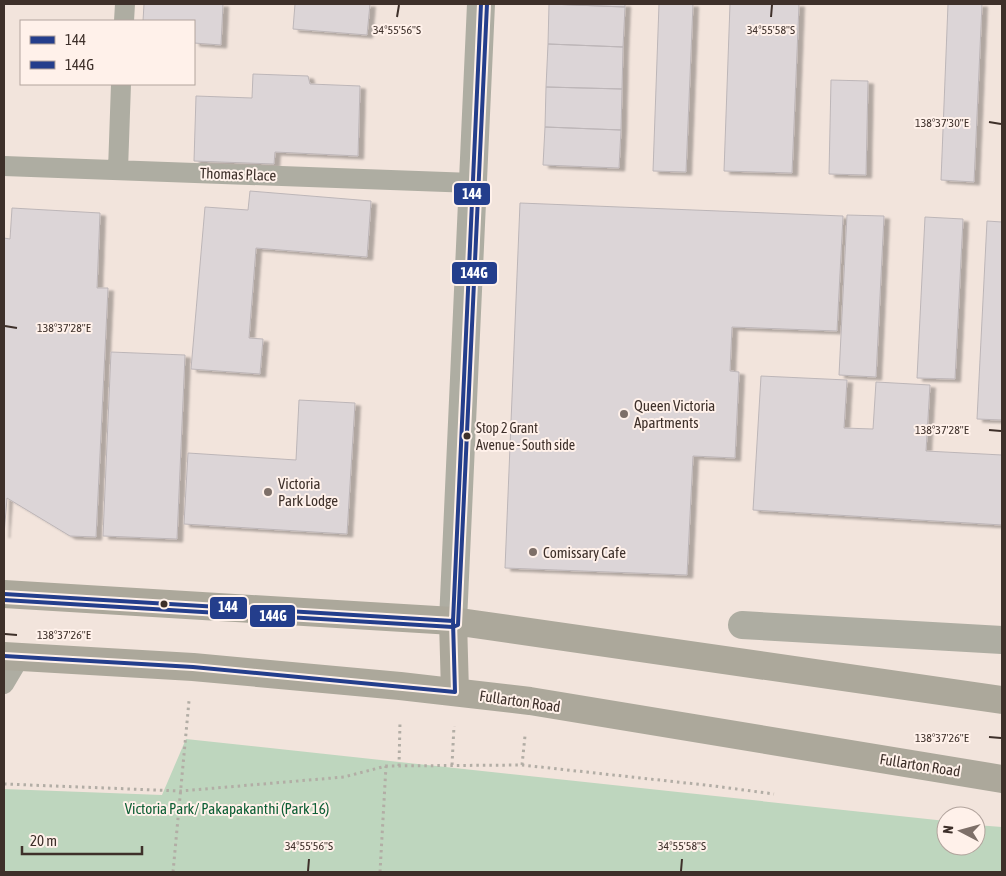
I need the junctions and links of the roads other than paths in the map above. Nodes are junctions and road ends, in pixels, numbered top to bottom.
1 (124, 4) edge
2 (481, 4) edge
3 (124, 20) edge
4 (121, 85) edge
5 (4, 166) edge
6 (118, 170) junction
7 (472, 183) junction
8 (4, 594) edge
9 (453, 621) junction
10 (742, 625) dead end
11 (1002, 640) edge
12 (12, 656) edge
13 (4, 684) edge
14 (455, 692) junction
15 (1002, 700) edge
16 (1002, 779) edge

1 - 3 lane
2 - 7 street
4 - 6 lane
5 - 6 lane, Thomas Place
6 - 7 lane, Thomas Place
7 - 9 street
8 - 9 highway
9 - 14 highway
9 - 15 highway
10 - 11 street
12 - 13 lane
12 - 14 highway, Fullarton Road
14 - 16 highway, Fullarton Road

